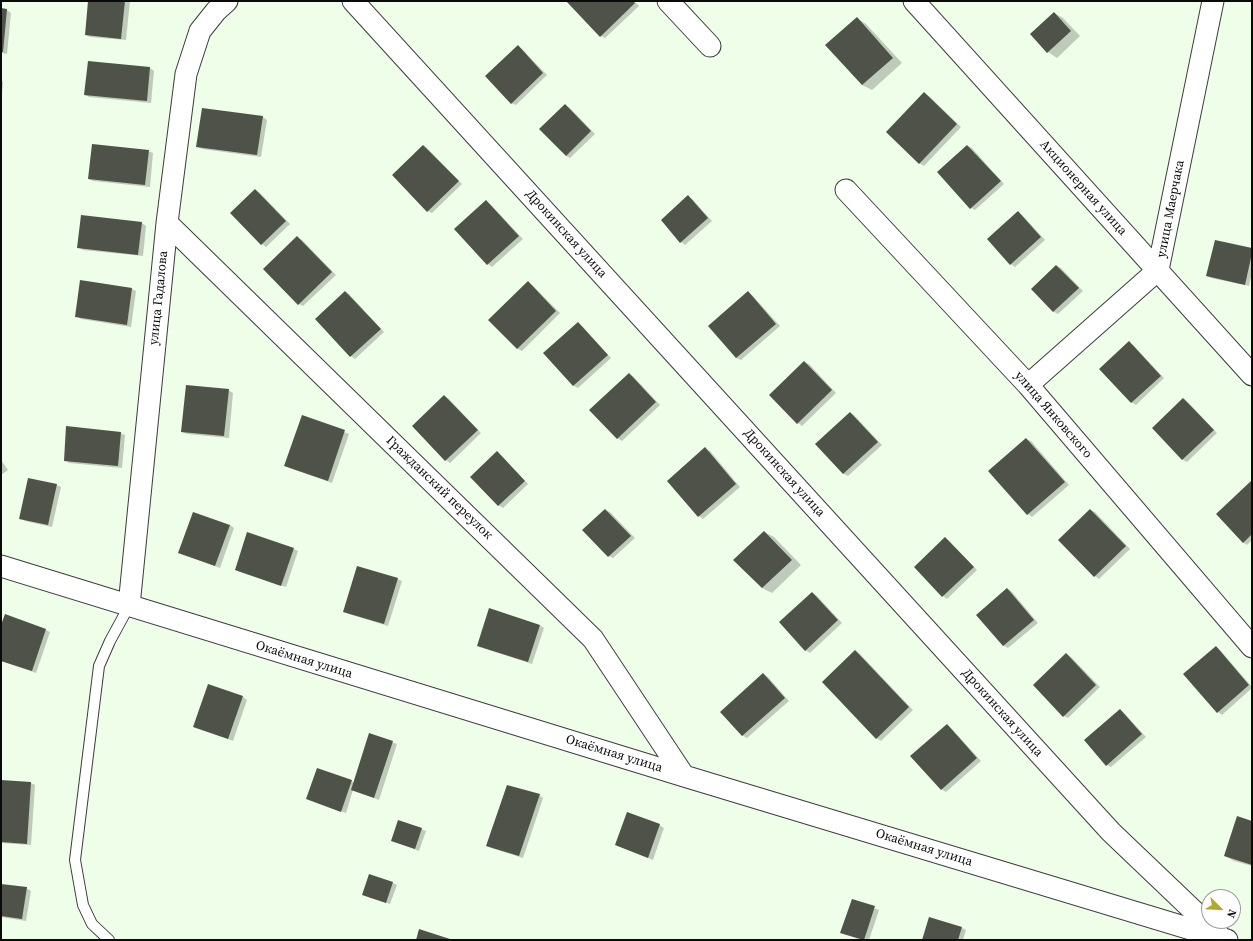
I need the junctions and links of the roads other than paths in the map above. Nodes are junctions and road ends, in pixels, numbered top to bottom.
1 (227, 1) edge
2 (353, 1) edge
3 (668, 1) edge
4 (914, 1) edge
5 (1213, 1) edge
6 (710, 46) dead end
7 (846, 190) dead end
8 (167, 223) junction
9 (1158, 270) junction
10 (1252, 375) edge
11 (1028, 385) junction
12 (1, 566) edge
13 (129, 606) junction
14 (1252, 647) edge
15 (684, 776) junction
16 (1225, 939) edge
17 (109, 940) edge

1 - 8 street, улица Гадалова
2 - 16 street, Дрокинская улица
3 - 6 street
4 - 9 street, Акционерная улица
5 - 9 street, улица Маерчака
7 - 11 street, улица Янковского
8 - 13 street, улица Гадалова
8 - 15 street, Гражданский переулок
9 - 10 street, Акционерная улица
9 - 11 street, улица Маерчака
11 - 14 street, улица Янковского
12 - 13 street, Окаёмная улица
13 - 15 street, Окаёмная улица
13 - 17 lane
15 - 16 street, Окаёмная улица

